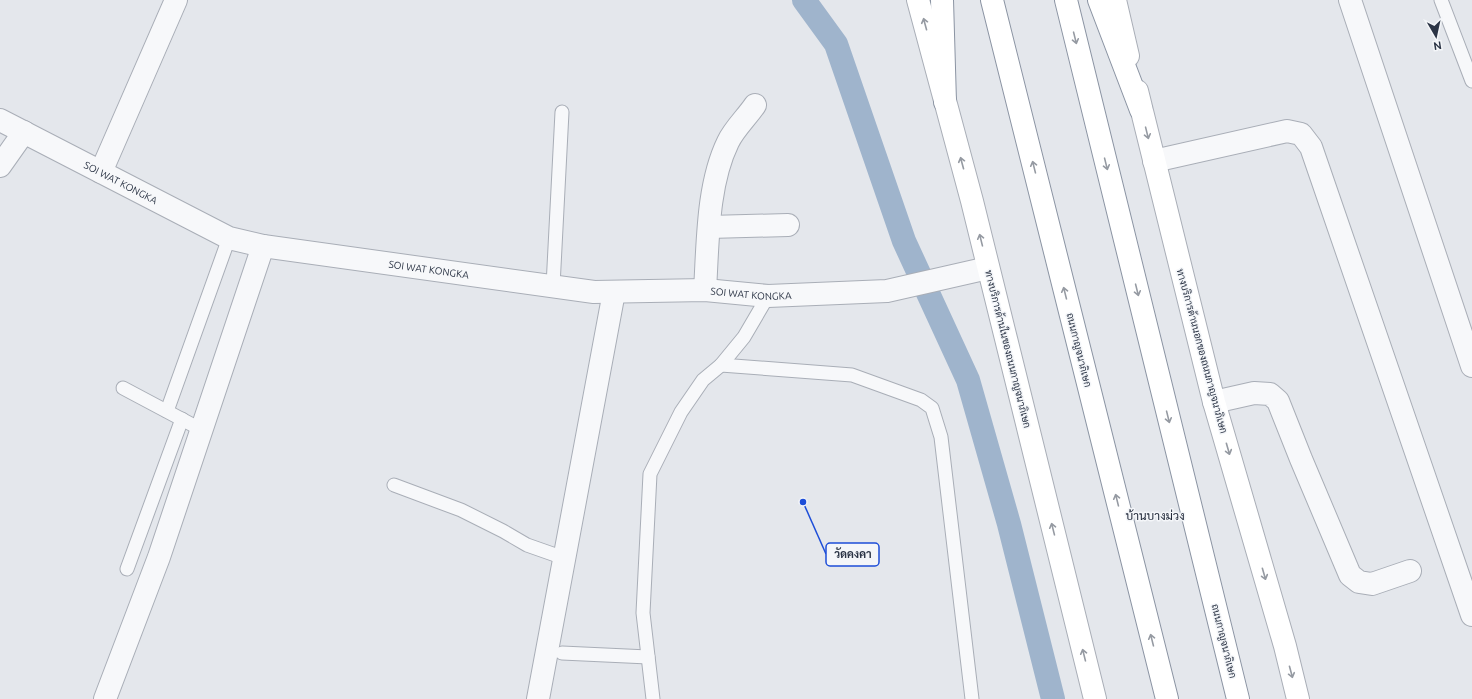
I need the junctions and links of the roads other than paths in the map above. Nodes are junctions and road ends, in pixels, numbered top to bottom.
1 (176, 0) edge
2 (918, 0) edge
3 (942, 0) edge
4 (992, 0) edge
5 (1066, 0) edge
6 (1099, 0) edge
7 (1115, 0) edge
8 (1350, 0) edge
9 (1441, 0) edge
10 (1472, 81) edge
11 (945, 102) junction
12 (755, 105) dead end
13 (1141, 110) junction
14 (562, 112) dead end
15 (0, 120) edge
16 (24, 132) junction
17 (1154, 161) junction
18 (0, 166) edge
19 (101, 172) junction
20 (788, 225) dead end
21 (709, 226) junction
22 (229, 238) junction
23 (263, 246) junction
24 (988, 268) junction
25 (553, 286) junction
26 (706, 290) junction
27 (614, 292) junction
28 (768, 296) junction
29 (721, 365) junction
30 (1472, 366) edge
31 (123, 388) dead end
32 (1214, 402) junction
33 (167, 411) junction
34 (182, 419) junction
35 (202, 430) junction
36 (394, 485) dead end
37 (564, 558) junction
38 (127, 569) dead end
39 (1410, 571) dead end
40 (1472, 615) edge
41 (562, 653) dead end
42 (648, 657) junction
43 (1094, 696) edge
44 (105, 699) edge
45 (538, 699) edge
46 (653, 699) edge
47 (972, 699) edge
48 (1167, 699) edge
49 (1238, 699) edge
50 (1298, 699) edge

1 - 19 street
11 -> 2 main road, ทางบริการด้านในของถนนกาญจนาภิเษก
3 - 11 main road
48 -> 4 main road, ถนนกาญจนาภิเษก
5 -> 49 main road, ถนนกาญจนาภิเษก
6 - 13 main road
7 - 13 main road, ทางบริการด้านนอกของถนนกาญจนาภิเษก
8 - 30 street
9 - 10 lane
24 -> 11 main road, ทางบริการด้านในของถนนกาญจนาภิเษก
12 - 21 street
13 -> 17 main road, ทางบริการด้านนอกของถนนกาญจนาภิเษก
14 - 25 lane
15 - 16 street, SOI WAT KONGKA
16 - 18 street
16 - 19 street, SOI WAT KONGKA
17 - 32 main road, ทางบริการด้านนอกของถนนกาญจนาภิเษก
17 - 40 street
19 - 22 street, SOI WAT KONGKA
20 - 21 street
21 - 26 street
22 - 23 street, SOI WAT KONGKA
22 - 33 lane
23 - 25 street, SOI WAT KONGKA
23 - 35 street
24 - 28 street, SOI WAT KONGKA
43 -> 24 main road, ทางบริการด้านในของถนนกาญจนาภิเษก
25 - 27 street, SOI WAT KONGKA
26 - 27 street, SOI WAT KONGKA
26 - 28 street, SOI WAT KONGKA
27 - 37 street
28 - 29 lane
29 - 42 lane
29 - 47 lane
31 - 33 lane
32 - 39 street
32 -> 50 main road, ทางบริการด้านนอกของถนนกาญจนาภิเษก
33 - 34 lane
34 - 35 lane
34 - 38 lane
35 - 44 street
36 - 37 lane
37 - 45 street
41 - 42 lane
42 - 46 lane

